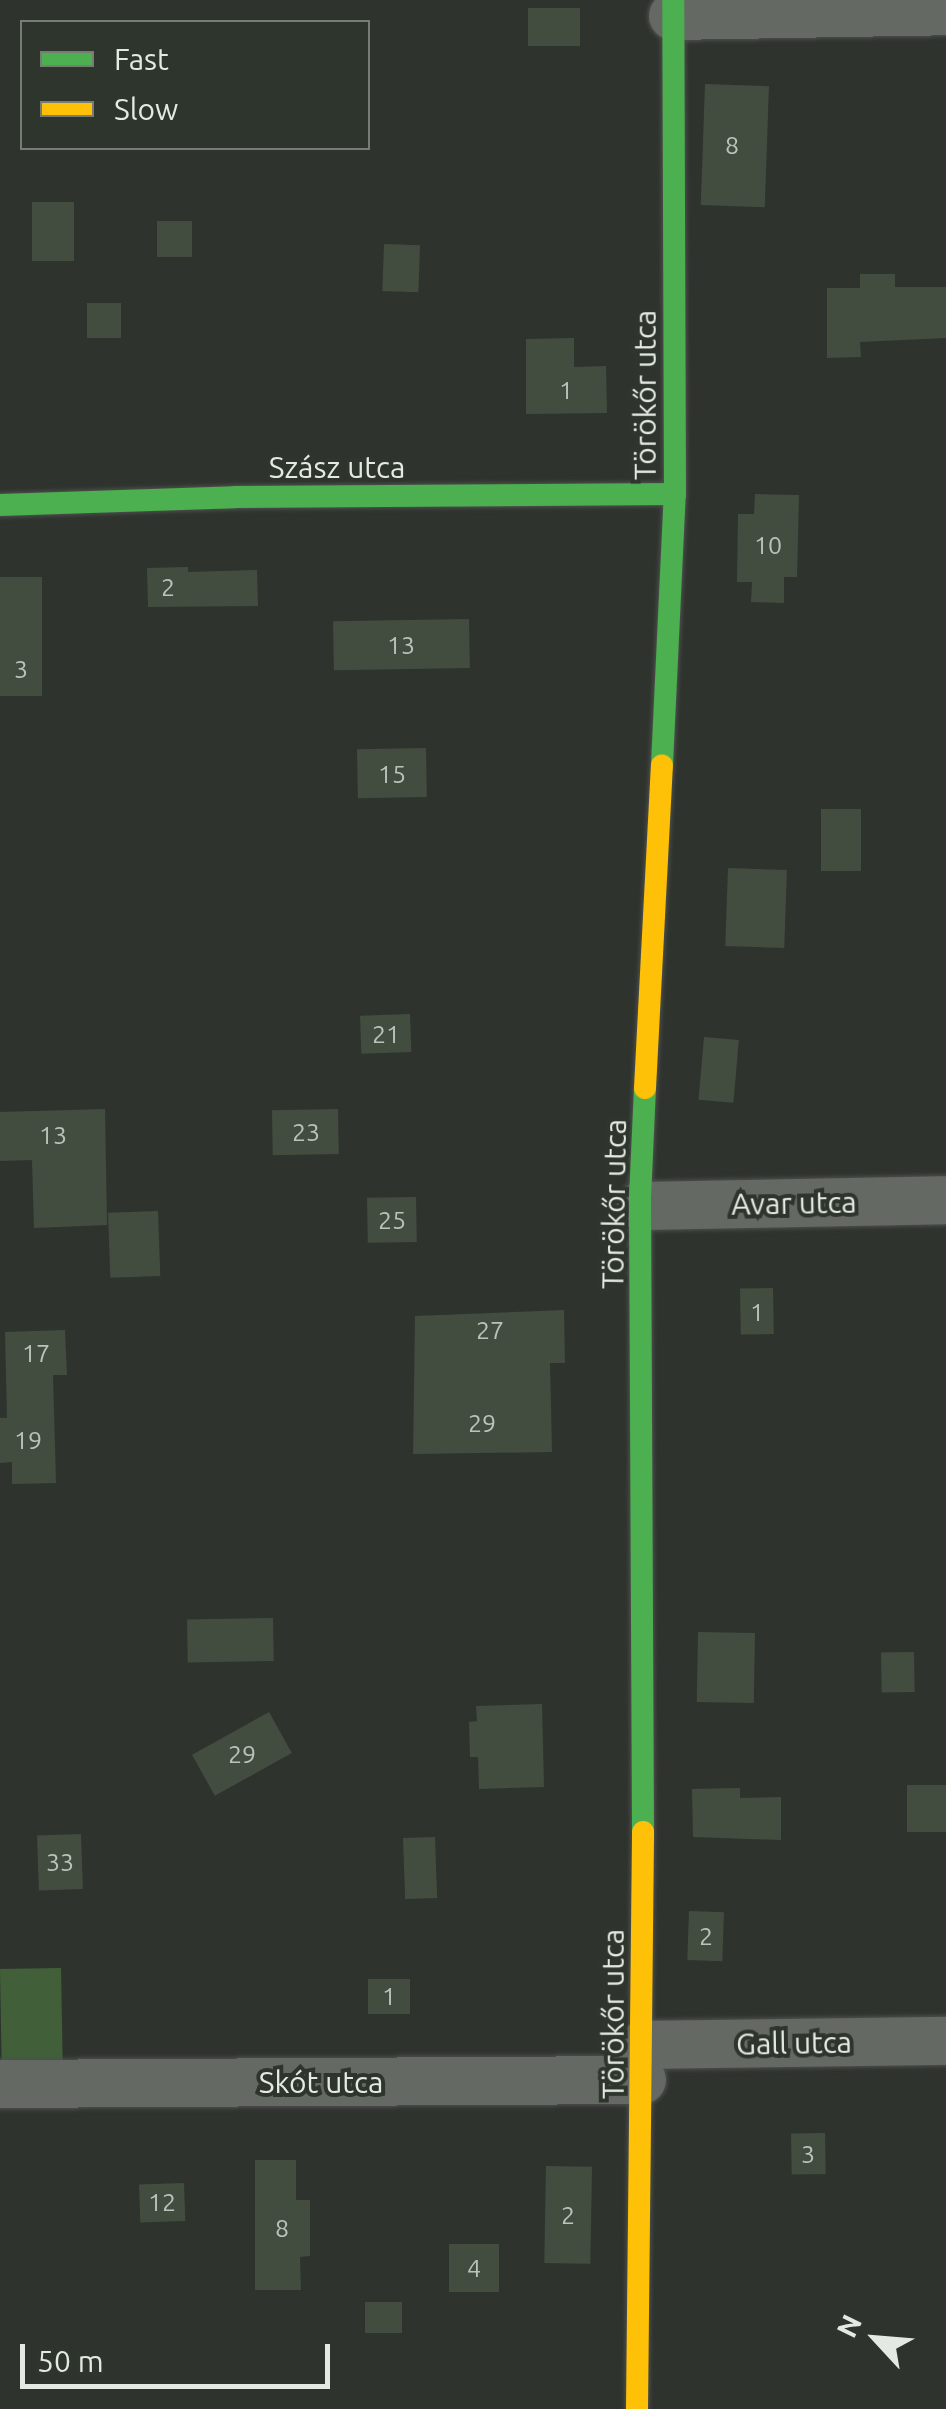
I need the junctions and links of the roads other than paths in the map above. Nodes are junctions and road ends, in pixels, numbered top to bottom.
1 (673, 8) edge
2 (946, 11) edge
3 (675, 494) junction
4 (0, 505) edge
5 (946, 1200) edge
6 (641, 1206) junction
7 (946, 2040) edge
8 (643, 2062) junction
9 (0, 2084) edge
10 (637, 2409) edge

1 - 2 street
1 - 3 street, Törökőr utca
3 - 4 street, Szász utca
3 - 6 street, Törökőr utca
5 - 6 street, Avar utca
6 - 8 street, Törökőr utca
7 - 8 street, Gall utca
8 - 9 street, Skót utca
8 - 10 street, Törökőr utca

